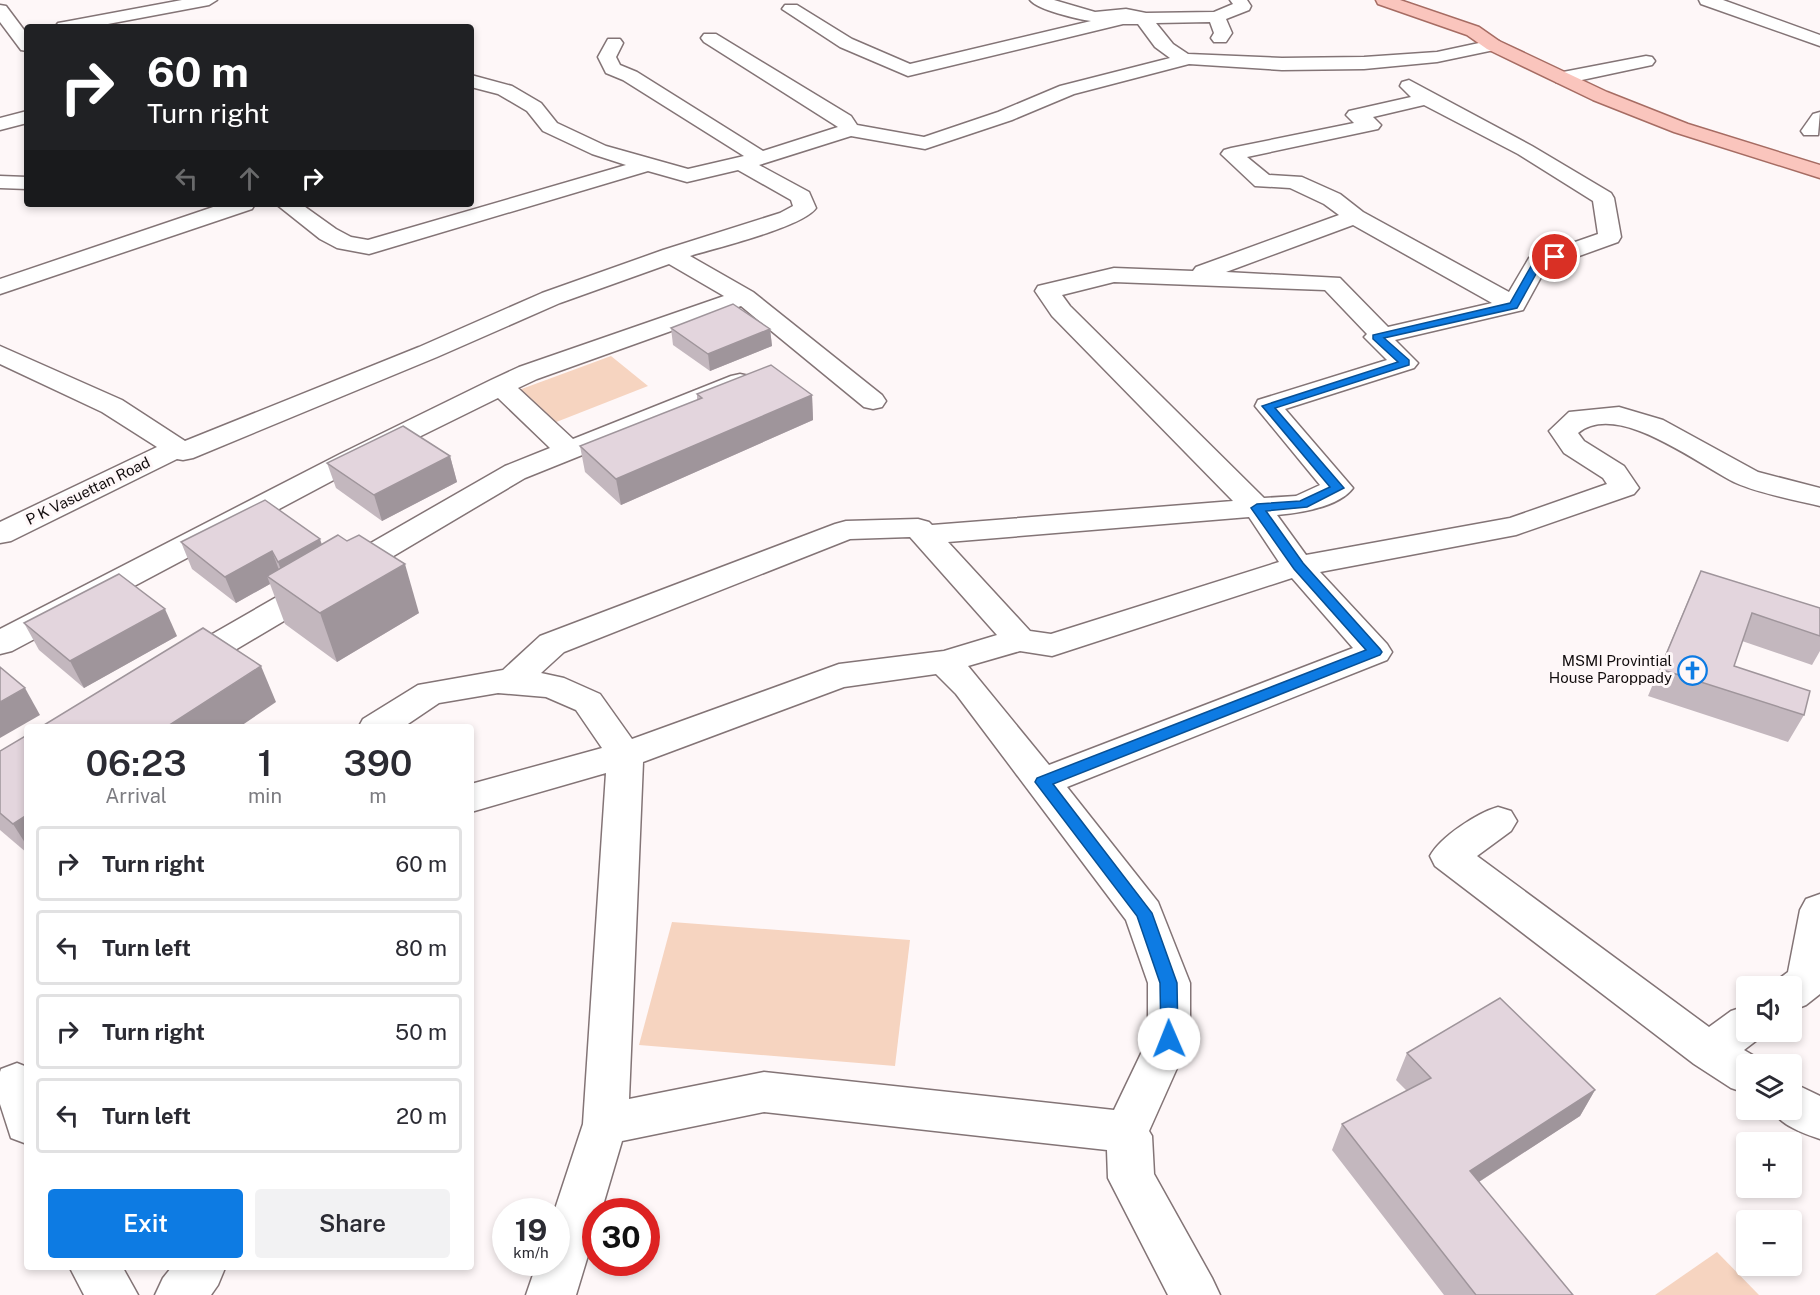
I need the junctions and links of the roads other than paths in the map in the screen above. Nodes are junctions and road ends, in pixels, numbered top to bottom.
1 (209, 0) edge
2 (1038, 0) edge
3 (1238, 0) edge
4 (1384, 0) edge
5 (1707, 0) edge
6 (133, 6) edge
7 (791, 9) dead end
8 (0, 10) edge
9 (1217, 17) junction
10 (1142, 19) junction
11 (74, 24) edge
12 (152, 24) edge
13 (710, 38) dead end
14 (24, 39) edge
15 (0, 40) edge
16 (1820, 41) edge
17 (614, 43) dead end
18 (1493, 45) junction
19 (1185, 58) junction
20 (1376, 62) junction
21 (1646, 62) dead end
22 (1563, 78) junction
23 (474, 82) edge
24 (1427, 99) junction
25 (24, 118) edge
26 (0, 124) edge
27 (850, 130) junction
28 (751, 160) junction
29 (647, 165) junction
30 (1820, 172) edge
31 (0, 182) edge
32 (24, 183) edge
33 (235, 207) edge
34 (291, 207) edge
35 (1355, 217) junction
36 (671, 255) junction
37 (1188, 278) junction
38 (0, 287) edge
39 (744, 297) junction
40 (1514, 305) junction
41 (1382, 335) junction
42 (0, 354) edge
43 (769, 371) edge
44 (500, 386) junction
45 (873, 401) dead end
46 (177, 448) junction
47 (569, 450) junction
48 (1820, 497) edge
49 (1257, 508) junction
50 (0, 534) edge
51 (924, 535) junction
52 (1298, 566) junction
53 (1020, 640) junction
54 (0, 643) edge
55 (944, 662) junction
56 (159, 680) edge
57 (511, 682) junction
58 (381, 724) edge
59 (625, 755) junction
60 (1042, 782) junction
61 (474, 797) edge
62 (1498, 821) dead end
63 (1820, 910) edge
64 (1802, 985) edge
65 (1736, 1031) edge
66 (1708, 1051) junction
67 (1736, 1068) edge
68 (11, 1083) edge
69 (1802, 1108) edge
70 (24, 1116) edge
71 (1820, 1119) edge
72 (605, 1124) junction
73 (1126, 1132) junction
74 (95, 1270) edge
75 (199, 1270) edge
76 (113, 1295) edge
77 (180, 1295) edge
78 (551, 1295) edge
79 (1195, 1295) edge

1 - 6 street
2 - 10 street
3 - 9 street
4 - 18 main road
5 - 16 street
6 - 11 street
6 - 12 street
7 - 10 street
8 - 14 street
9 - 10 street
9 - 19 street
10 - 19 street
13 - 27 street
14 - 15 street
17 - 28 street
18 - 20 street
18 - 22 main road
19 - 20 street
19 - 27 street
20 - 24 street
21 - 22 street
22 - 30 main road
23 - 29 street
24 - 35 street
24 - 40 street
25 - 26 street
27 - 28 street
28 - 29 street
28 - 36 street
29 - 34 street
31 - 32 street
33 - 38 street
35 - 37 street
35 - 40 street
36 - 39 street
36 - 46 street, P K Vasuettan Road
37 - 41 street
37 - 49 street
39 - 44 street
39 - 45 street
40 - 41 street
41 - 49 street
42 - 46 street
43 - 47 street
44 - 47 street
44 - 54 street
46 - 50 street, P K Vasuettan Road
47 - 56 street
48 - 52 street
49 - 51 street
49 - 52 street
51 - 53 street
51 - 57 street
52 - 53 street
52 - 60 street
53 - 55 street
55 - 59 street
55 - 60 street
57 - 58 street
57 - 59 street
59 - 61 street
59 - 72 street
60 - 73 street
62 - 66 street
63 - 64 street
65 - 66 street
66 - 67 street
68 - 70 street
69 - 71 street
72 - 73 street
72 - 78 street
73 - 79 street
74 - 76 street
75 - 77 street

